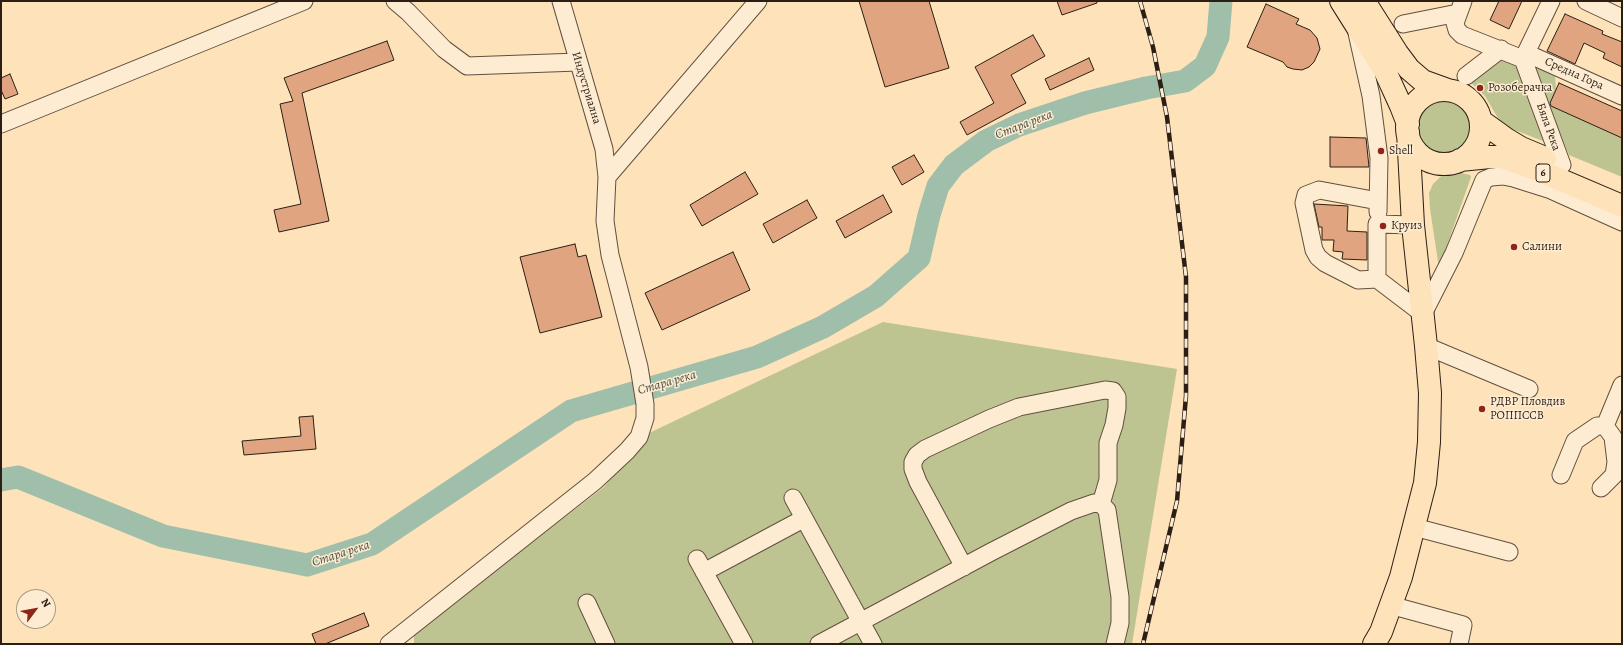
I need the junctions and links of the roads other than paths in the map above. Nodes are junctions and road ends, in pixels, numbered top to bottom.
1 (304, 1) edge
2 (395, 1) edge
3 (561, 1) edge
4 (758, 1) edge
5 (1341, 1) edge
6 (1364, 1) edge
7 (1551, 1) edge
8 (1586, 1) edge
9 (1460, 7) edge
10 (1622, 18) edge
11 (1355, 23) junction
12 (1403, 24) dead end
13 (1501, 49) junction
14 (1525, 56) junction
15 (578, 62) junction
16 (1466, 76) dead end
17 (1448, 90) junction
18 (1622, 96) edge
19 (1480, 121) junction
20 (1, 124) edge
21 (1408, 128) junction
22 (1456, 161) junction
23 (1552, 176) junction
24 (607, 177) junction
25 (1622, 190) edge
26 (1378, 201) junction
27 (1622, 206) edge
28 (1413, 218) junction
29 (1622, 222) edge
30 (1377, 224) junction
31 (1377, 279) junction
32 (1423, 314) junction
33 (1426, 346) junction
34 (1622, 385) edge
35 (1529, 389) dead end
36 (1605, 426) junction
37 (1561, 475) dead end
38 (1602, 488) dead end
39 (793, 498) dead end
40 (1101, 504) junction
41 (803, 519) junction
42 (1414, 527) junction
43 (1509, 552) dead end
44 (964, 567) junction
45 (587, 603) dead end
46 (1390, 605) junction
47 (861, 623) junction
48 (389, 644) edge
49 (606, 644) edge
50 (744, 644) edge
51 (819, 644) edge
52 (872, 644) edge
53 (1116, 644) edge
54 (1374, 644) edge
55 (1460, 644) edge

1 - 20 street
2 - 15 street
3 - 15 street, Индустриална
4 - 24 street
5 - 11 main road, 6
6 - 17 main road
7 - 14 street
8 - 10 street
9 - 12 street
9 - 13 street, Средна Гора
11 - 21 main road, 6
11 - 26 street
13 - 14 street, Средна Гора
13 - 16 street
14 - 18 street, Средна Гора
14 - 23 street, Бяла Река
15 - 24 street, Индустриална
17 - 19 main road
17 - 21 main road
19 - 22 main road
19 - 23 main road, 6
21 - 22 main road, 6
21 - 28 main road
22 - 23 main road, 6
22 - 28 main road
23 - 25 main road, 6
23 - 27 main road, 6
23 - 29 street
23 - 32 street
24 - 48 street, Индустриална
26 - 30 street
26 - 31 street
28 - 30 street
28 - 32 main road
30 - 31 street
31 - 32 street
32 - 33 main road
33 - 35 street
33 - 42 main road
34 - 36 street
36 - 37 street
36 - 38 street
39 - 41 street
40 - 44 street
40 - 44 street
40 - 53 street
41 - 47 street
41 - 50 street
42 - 43 street
42 - 46 main road
44 - 47 street
45 - 49 street
46 - 54 main road
46 - 55 street
47 - 51 street
47 - 52 street

